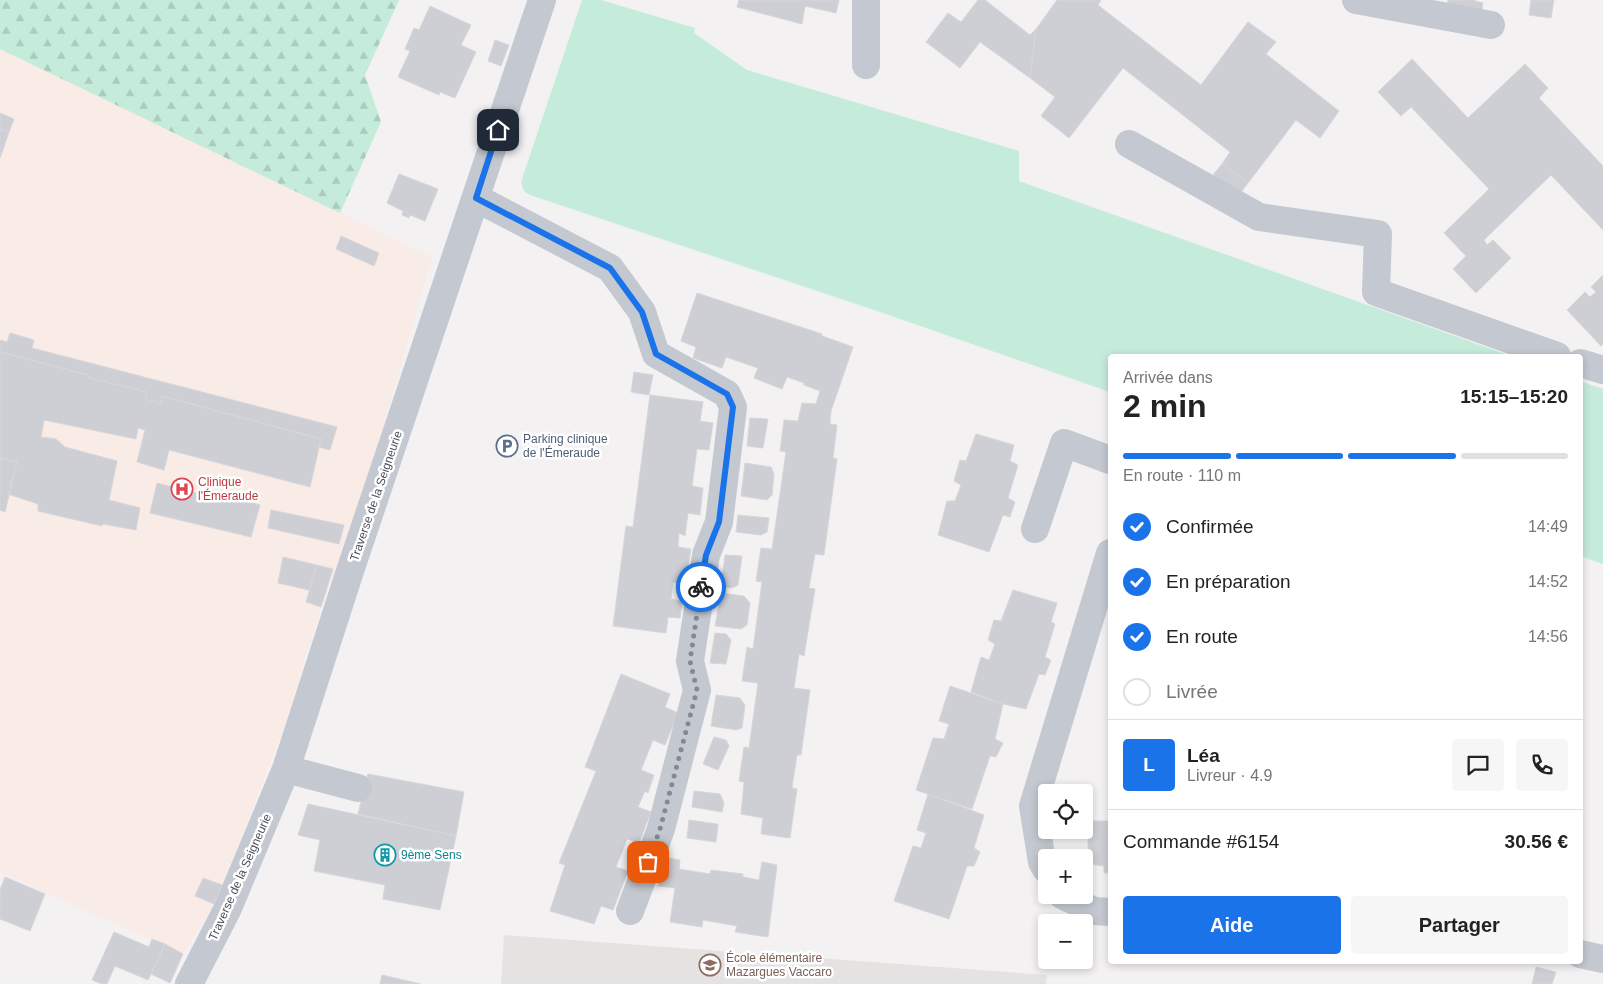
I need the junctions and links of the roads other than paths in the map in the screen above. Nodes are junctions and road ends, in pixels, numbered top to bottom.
1 (542, 0) edge
2 (866, 0) edge
3 (1356, 0) edge
4 (1436, 7) edge
5 (1491, 25) dead end
6 (866, 65) dead end
7 (1130, 144) dead end
8 (476, 198) junction
9 (1552, 354) edge
10 (1583, 365) edge
11 (1603, 370) edge
12 (1108, 459) edge
13 (1035, 529) dead end
14 (1108, 560) edge
15 (286, 769) junction
16 (358, 788) dead end
17 (1040, 849) edge
18 (1080, 904) edge
19 (630, 911) dead end
20 (1108, 912) edge
21 (1583, 955) edge
22 (1603, 959) edge
23 (189, 984) edge

1 - 8 street, Traverse de la Seigneurie
2 - 6 street
3 - 4 street
4 - 5 street
7 - 9 street
8 - 15 street, Traverse de la Seigneurie
8 - 19 street
10 - 11 street
12 - 13 street
14 - 17 street
15 - 16 street
15 - 23 street, Traverse de la Seigneurie
18 - 20 street
21 - 22 street

